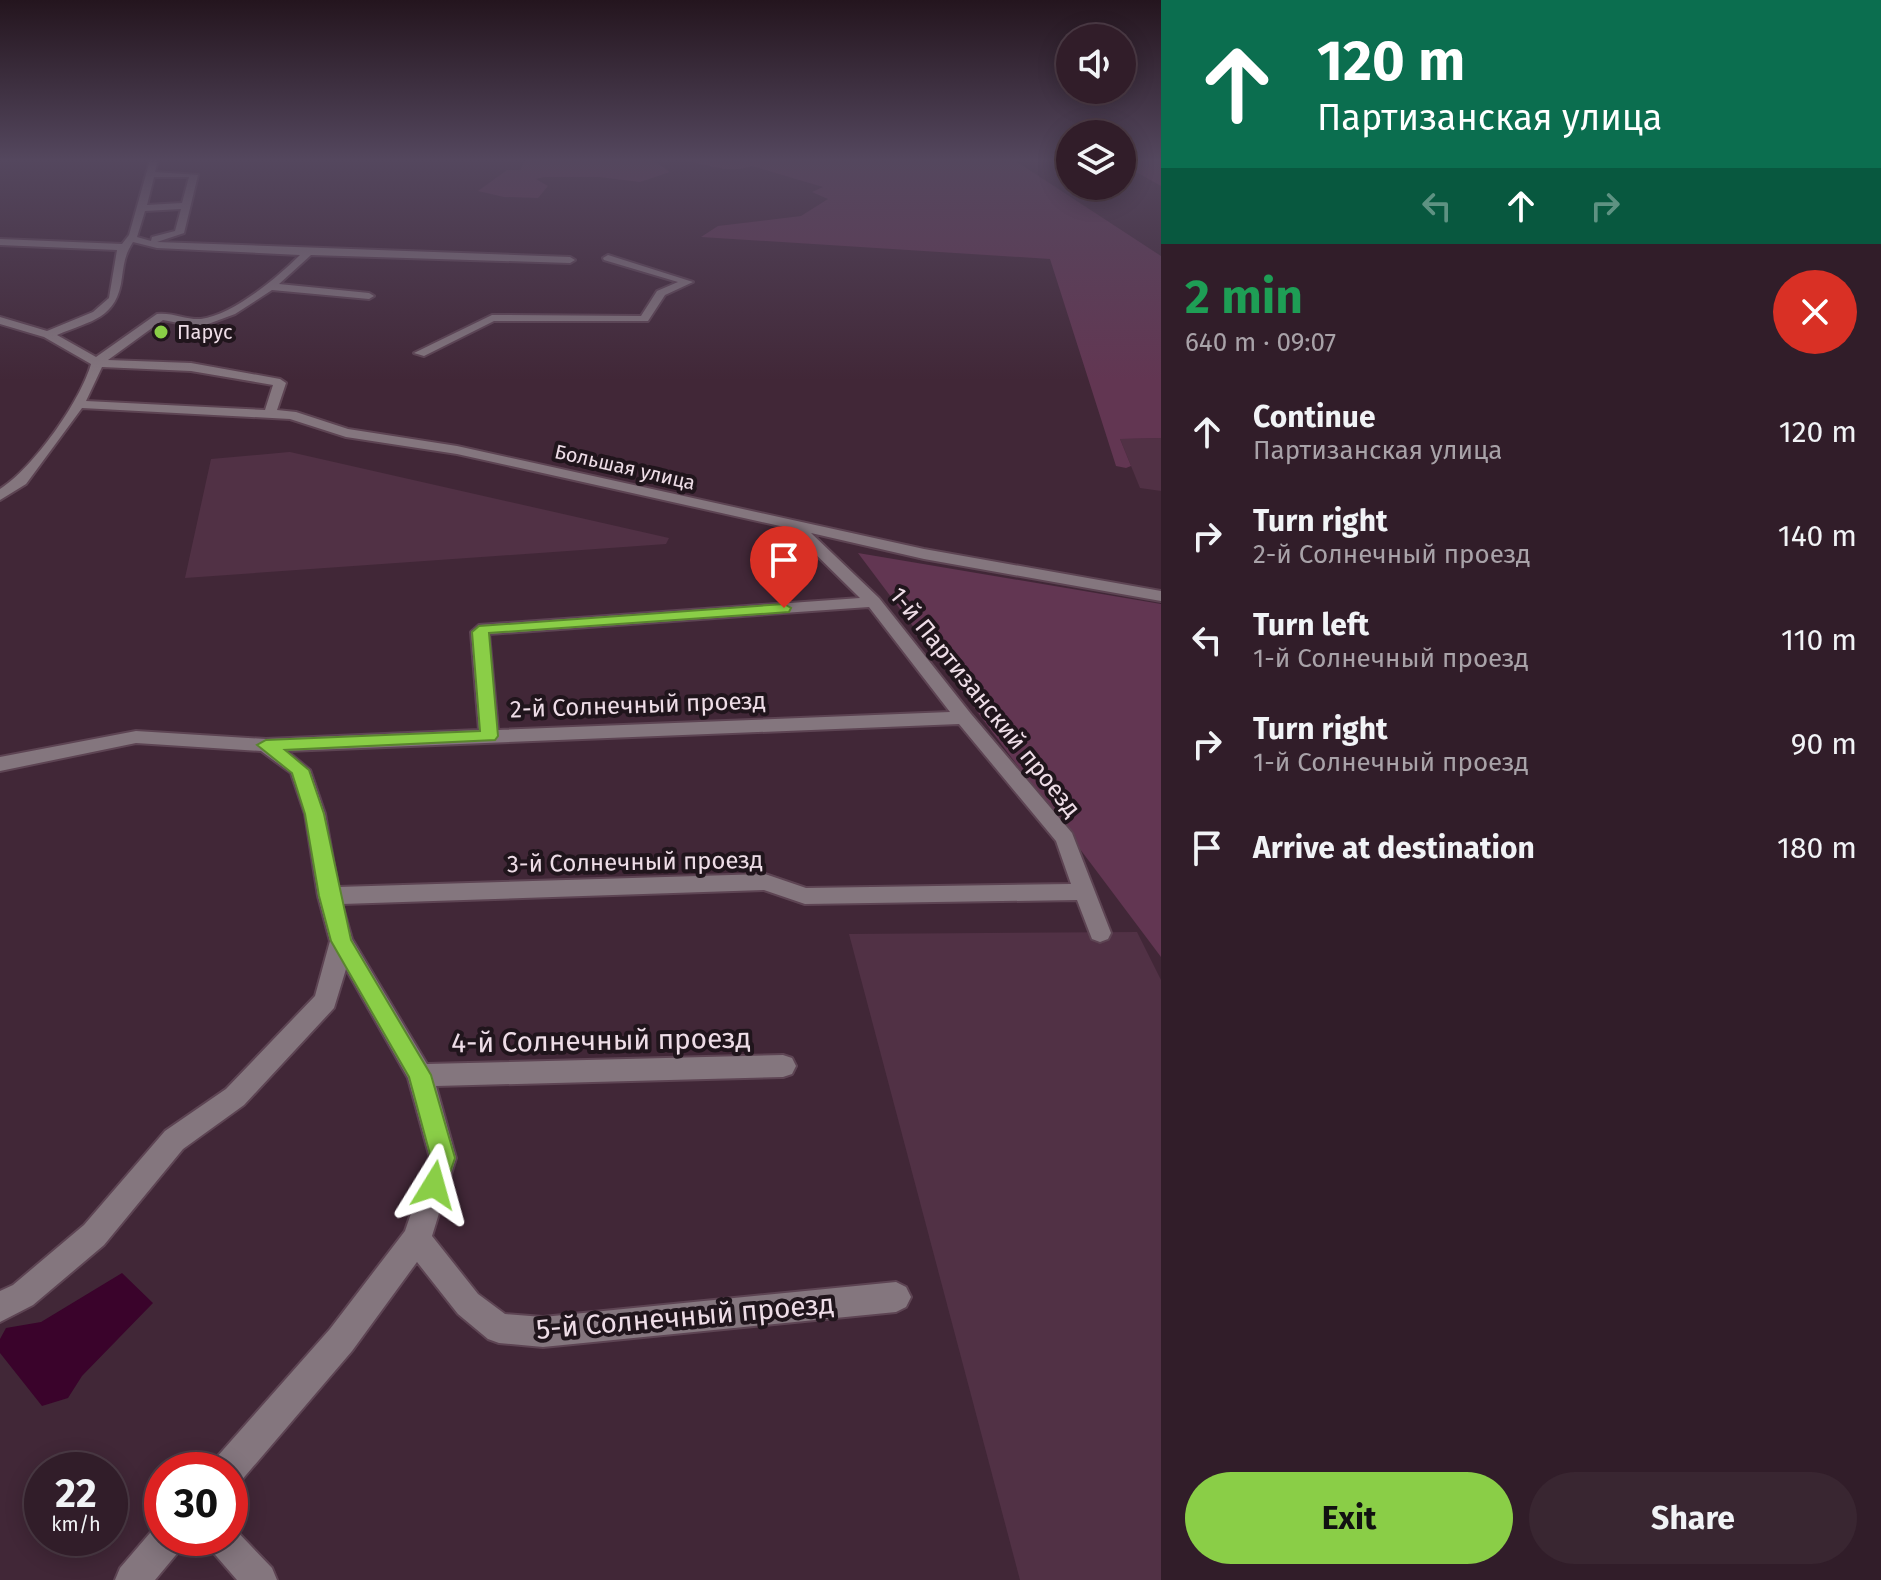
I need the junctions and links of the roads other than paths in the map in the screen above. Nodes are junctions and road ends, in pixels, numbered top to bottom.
1 (134, 234) edge
2 (167, 234) edge
3 (177, 234) edge
4 (166, 237) junction
5 (0, 242) edge
6 (132, 242) junction
7 (309, 252) junction
8 (608, 258) dead end
9 (570, 260) dead end
10 (267, 286) junction
11 (369, 296) dead end
12 (0, 320) edge
13 (17, 325) junction
14 (0, 334) edge
15 (48, 335) junction
16 (420, 353) dead end
17 (97, 363) junction
18 (77, 404) junction
19 (270, 413) junction
20 (0, 496) edge
21 (795, 526) junction
22 (1161, 596) edge
23 (873, 602) junction
24 (964, 718) junction
25 (489, 736) junction
26 (266, 745) junction
27 (0, 764) edge
28 (1083, 892) junction
29 (329, 896) junction
30 (1100, 933) dead end
31 (341, 941) junction
32 (783, 1066) dead end
33 (420, 1075) junction
34 (417, 1239) junction
35 (896, 1297) dead end
36 (0, 1307) edge
37 (244, 1452) edge
38 (153, 1556) edge
39 (239, 1556) edge
40 (132, 1580) edge
41 (260, 1580) edge

1 - 6 street
2 - 4 street
3 - 4 street
4 - 6 street
5 - 6 street
6 - 7 street
6 - 15 street
7 - 9 street
7 - 10 street
8 - 16 street
10 - 11 street
10 - 17 street
12 - 13 street
13 - 14 street
13 - 15 street
15 - 17 street
17 - 18 street
17 - 19 street
18 - 19 street, Большая улица
18 - 20 street
19 - 21 street, Большая улица
21 - 22 street, Большая улица
21 - 23 street, 1-й Партизанский проезд
23 - 24 street, 1-й Партизанский проезд
23 - 25 street
24 - 25 street, 2-й Солнечный проезд
24 - 28 street, 1-й Партизанский проезд
25 - 26 street, 2-й Солнечный проезд
26 - 27 street, 2-й Солнечный проезд
26 - 29 street
28 - 29 street, 3-й Солнечный проезд
28 - 30 street, 1-й Партизанский проезд
29 - 31 street
31 - 33 street
31 - 36 street
32 - 33 street, 4-й Солнечный проезд
33 - 34 street
34 - 35 street, 5-й Солнечный проезд
34 - 37 street
38 - 40 street
39 - 41 street

